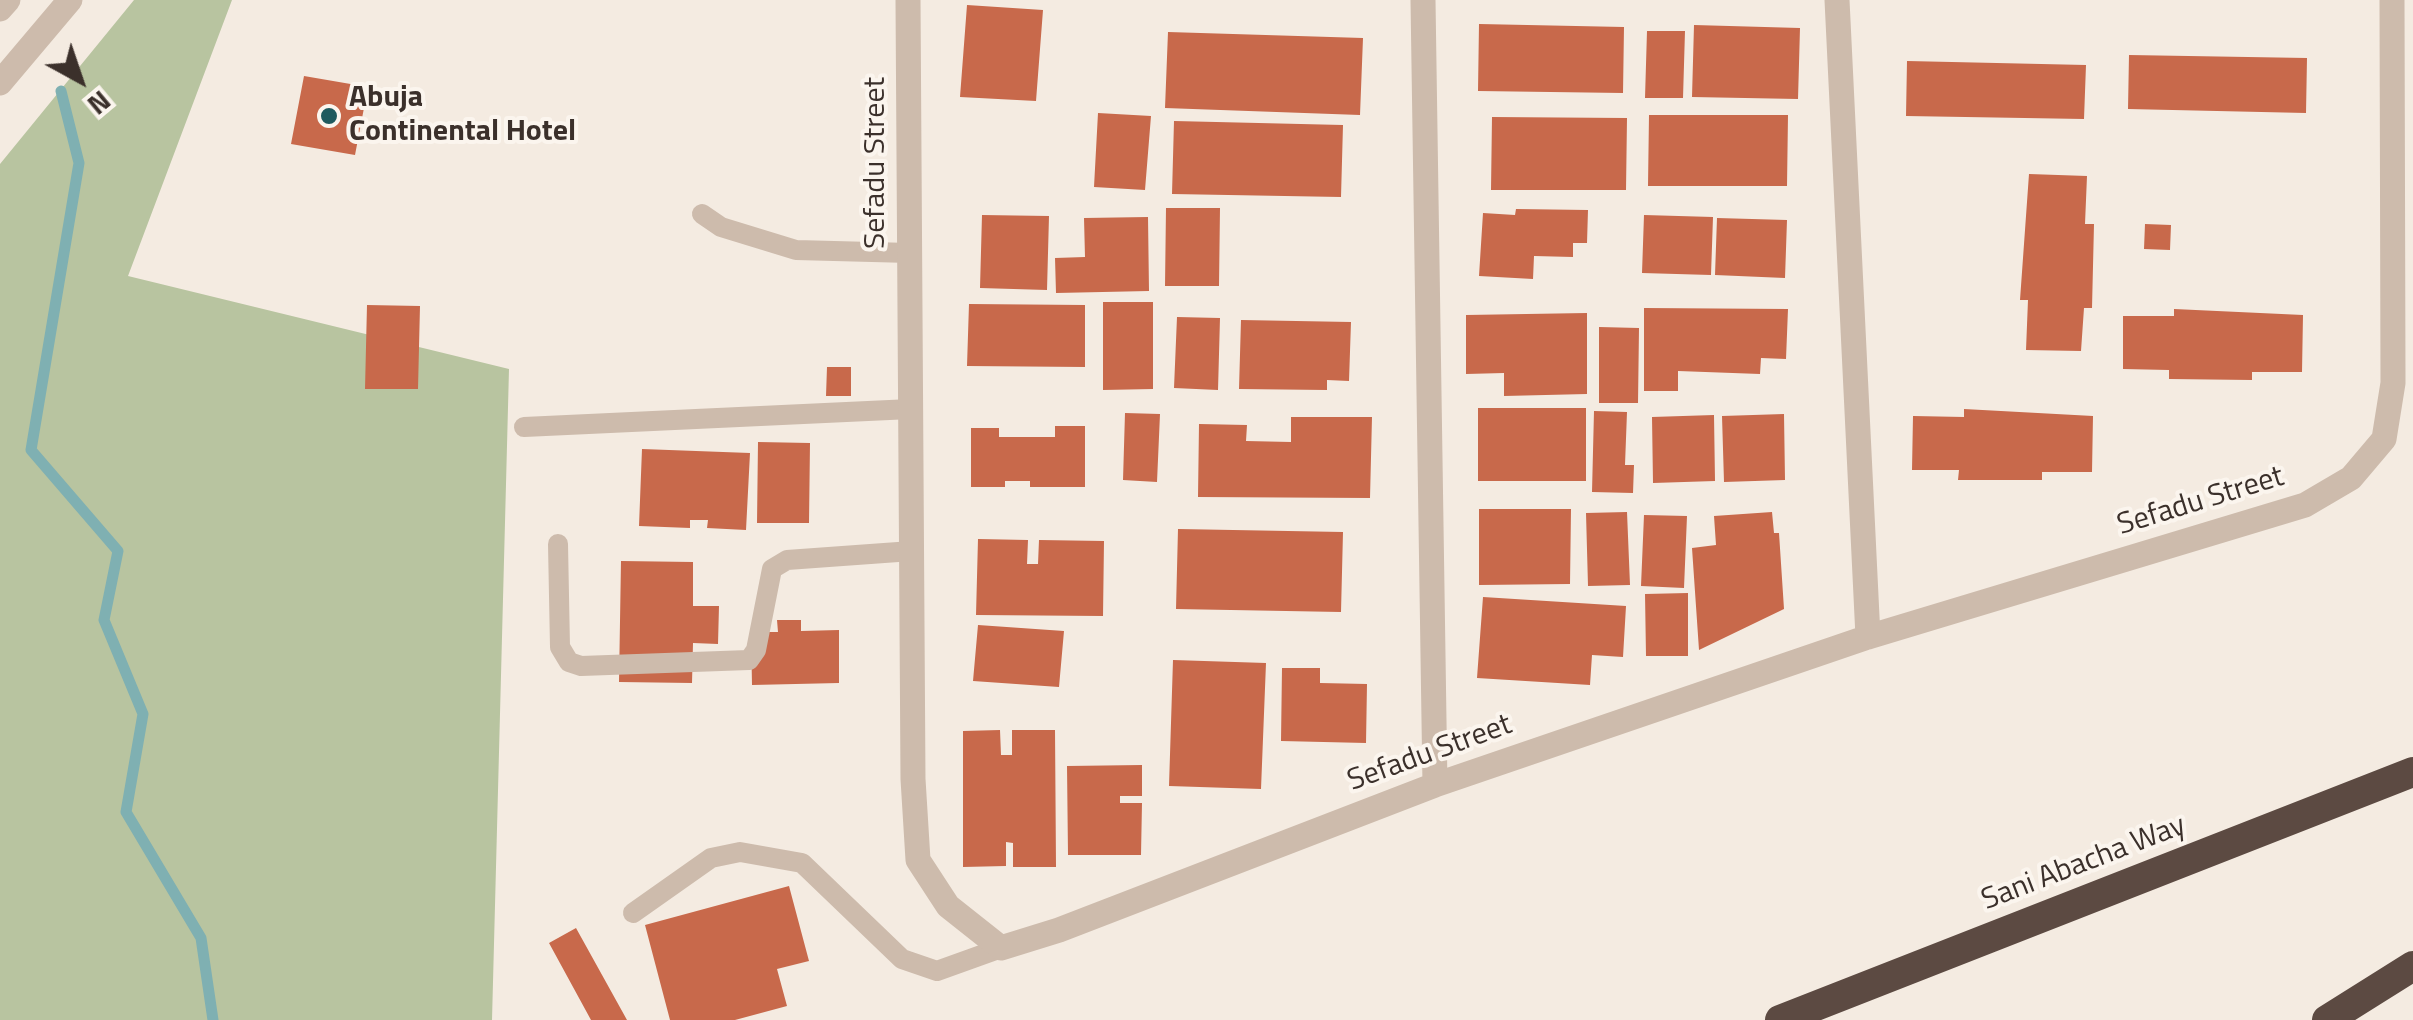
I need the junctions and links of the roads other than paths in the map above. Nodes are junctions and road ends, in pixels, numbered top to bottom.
1 (8, 0) edge
2 (70, 0) edge
3 (908, 0) edge
4 (1423, 0) edge
5 (1837, 0) edge
6 (2392, 0) edge
7 (0, 9) edge
8 (0, 83) edge
9 (702, 214) dead end
10 (910, 253) junction
11 (911, 410) junction
12 (524, 427) dead end
13 (558, 544) dead end
14 (912, 551) junction
15 (1868, 637) junction
16 (2413, 772) edge
17 (1435, 785) junction
18 (633, 913) dead end
19 (1001, 948) junction
20 (2413, 966) edge
21 (1780, 1020) edge
22 (2327, 1020) edge

1 - 7 street
2 - 8 street
3 - 10 street, Sefadu Street
4 - 17 street
5 - 15 street
6 - 15 street, Sefadu Street
9 - 10 lane
10 - 11 street, Sefadu Street
11 - 12 lane
11 - 14 street, Sefadu Street
13 - 14 lane
14 - 19 street, Sefadu Street
15 - 17 street, Sefadu Street
16 - 21 highway, Sani Abacha Way
17 - 19 street, Sefadu Street
18 - 19 lane
20 - 22 highway

